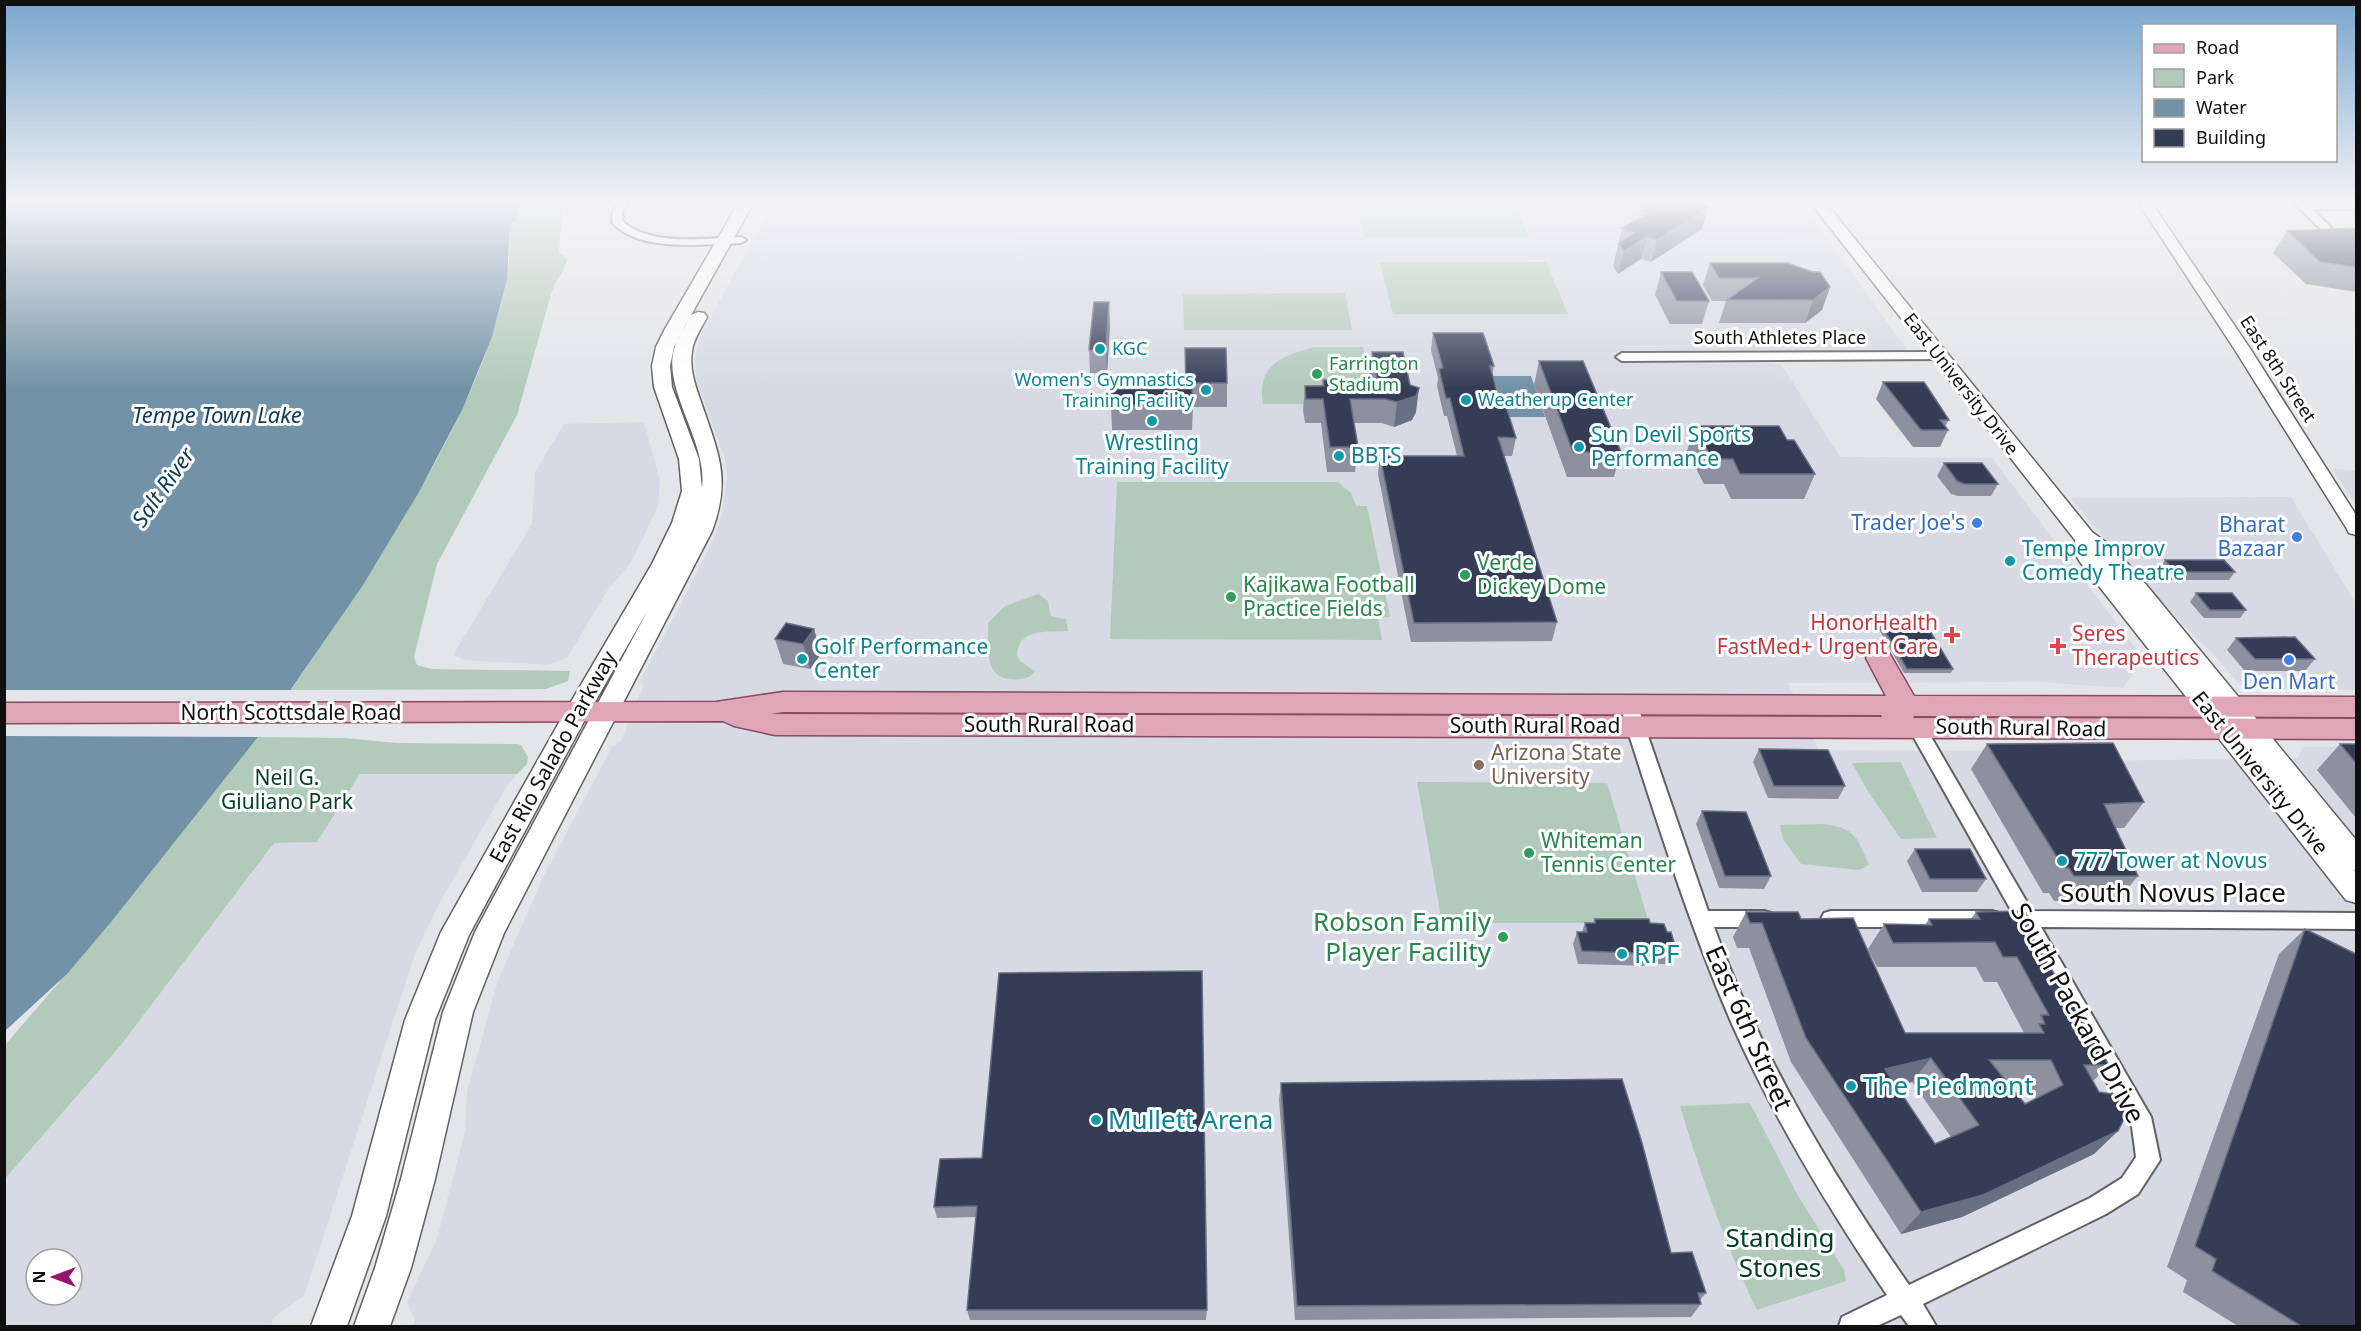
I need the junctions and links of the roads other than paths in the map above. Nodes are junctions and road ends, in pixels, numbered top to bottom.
1 (717, 264) edge
2 (1866, 264) edge
3 (2186, 264) edge
4 (1939, 356) junction
5 (1622, 357) dead end
6 (2356, 529) edge
7 (1879, 658) junction
8 (1805, 704) junction
9 (2026, 705) junction
10 (2356, 707) edge
11 (590, 712) junction
12 (4, 713) edge
13 (1632, 715) junction
14 (1911, 716) junction
15 (2230, 718) junction
16 (2356, 729) edge
17 (2356, 859) edge
18 (2356, 892) edge
19 (1701, 919) junction
20 (1781, 919) edge
21 (1816, 919) edge
22 (2026, 919) junction
23 (2356, 921) edge
24 (1905, 1301) junction
25 (329, 1326) edge
26 (372, 1326) edge
27 (1851, 1326) edge
28 (1924, 1326) edge

1 - 11 main road, East Rio Salado Parkway
2 - 4 main road, East University Drive
3 - 6 street, East 8th Street
4 - 5 street, South Athletes Place
4 - 15 main road, East University Drive
7 - 8 main road
7 - 9 main road
7 - 14 main road
8 - 13 main road, South Rural Road
8 - 14 main road, South Rural Road
9 - 14 main road, South Rural Road
9 - 15 main road, South Rural Road
10 - 15 main road, South Rural Road
11 - 12 main road, North Scottsdale Road
11 - 13 main road, South Rural Road
11 - 25 main road, East Rio Salado Parkway
11 - 26 main road, East Rio Salado Parkway
13 - 14 main road, South Rural Road
13 - 19 street, East 6th Street
14 - 15 main road, South Rural Road
14 - 22 street, South Packard Drive
15 - 16 main road, South Rural Road
15 - 17 main road, East University Drive
15 - 18 main road, East University Drive
19 - 20 street
19 - 24 street, East 6th Street
21 - 22 street, South Novus Place
22 - 23 street, South Novus Place
22 - 24 street, South Packard Drive
24 - 27 street, South Packard Drive
24 - 28 street, East 6th Street

